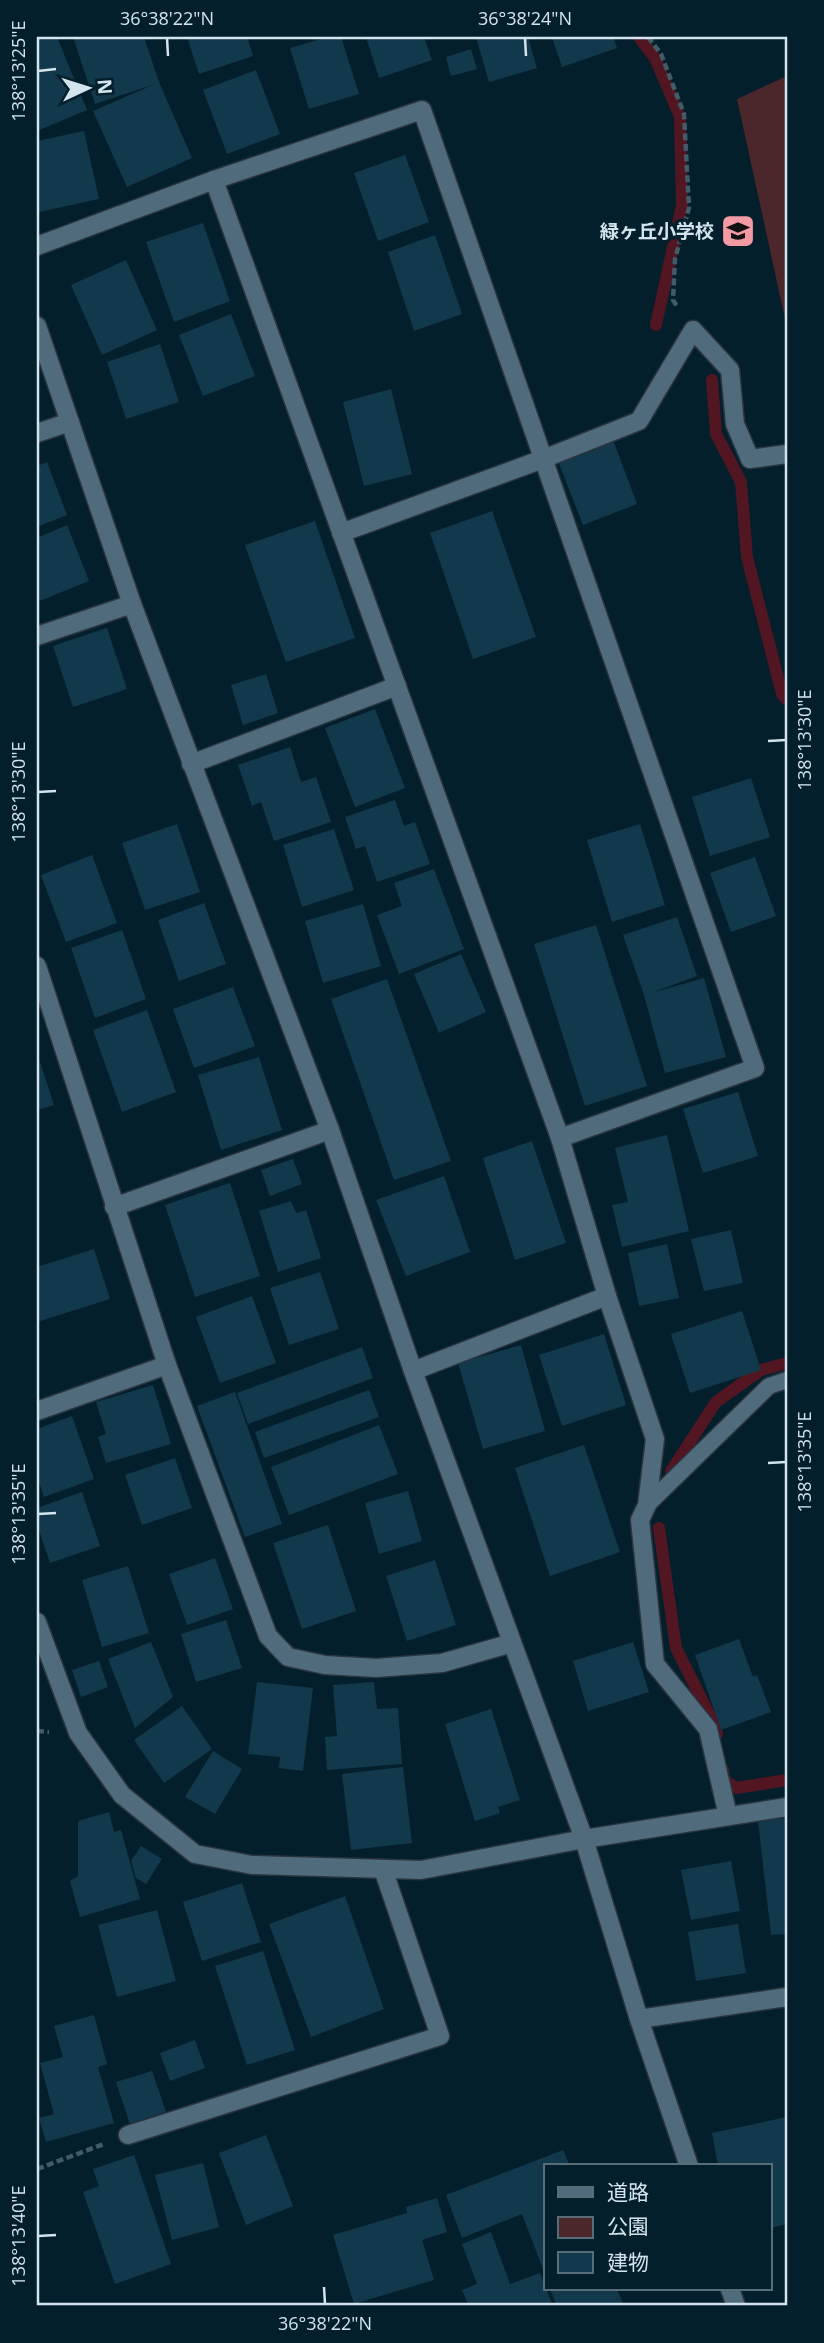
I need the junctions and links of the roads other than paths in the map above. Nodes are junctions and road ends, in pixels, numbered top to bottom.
1 (214, 180) junction
2 (37, 246) edge
3 (37, 326) edge
4 (70, 422) junction
5 (37, 433) edge
6 (787, 454) edge
7 (543, 459) junction
8 (341, 533) junction
9 (132, 604) junction
10 (37, 636) edge
11 (397, 686) junction
12 (191, 764) junction
13 (37, 966) edge
14 (330, 1130) junction
15 (561, 1138) junction
16 (114, 1207) junction
17 (607, 1296) junction
18 (167, 1365) junction
19 (413, 1371) junction
20 (787, 1380) edge
21 (37, 1411) edge
22 (647, 1505) junction
23 (37, 1622) edge
24 (512, 1643) junction
25 (787, 1807) edge
26 (728, 1816) junction
27 (584, 1839) junction
28 (383, 1869) junction
29 (787, 1997) edge
30 (639, 2019) junction
31 (128, 2135) road end
32 (688, 2164) edge

1 - 2 street
1 - 7 street
1 - 8 street
3 - 4 street
4 - 5 street
4 - 9 street
6 - 7 street
7 - 8 street
7 - 15 street
8 - 11 street
9 - 10 street
9 - 12 street
11 - 12 street
11 - 15 street
12 - 14 street
13 - 16 street
14 - 16 street
14 - 19 street
15 - 17 street
16 - 18 street
17 - 19 street
17 - 22 street
18 - 21 street
18 - 24 street
19 - 24 street
20 - 22 lane
22 - 26 street
23 - 28 street
24 - 27 street
25 - 26 street
26 - 27 street
27 - 28 street
27 - 30 street
28 - 31 street
29 - 30 street
30 - 32 street

